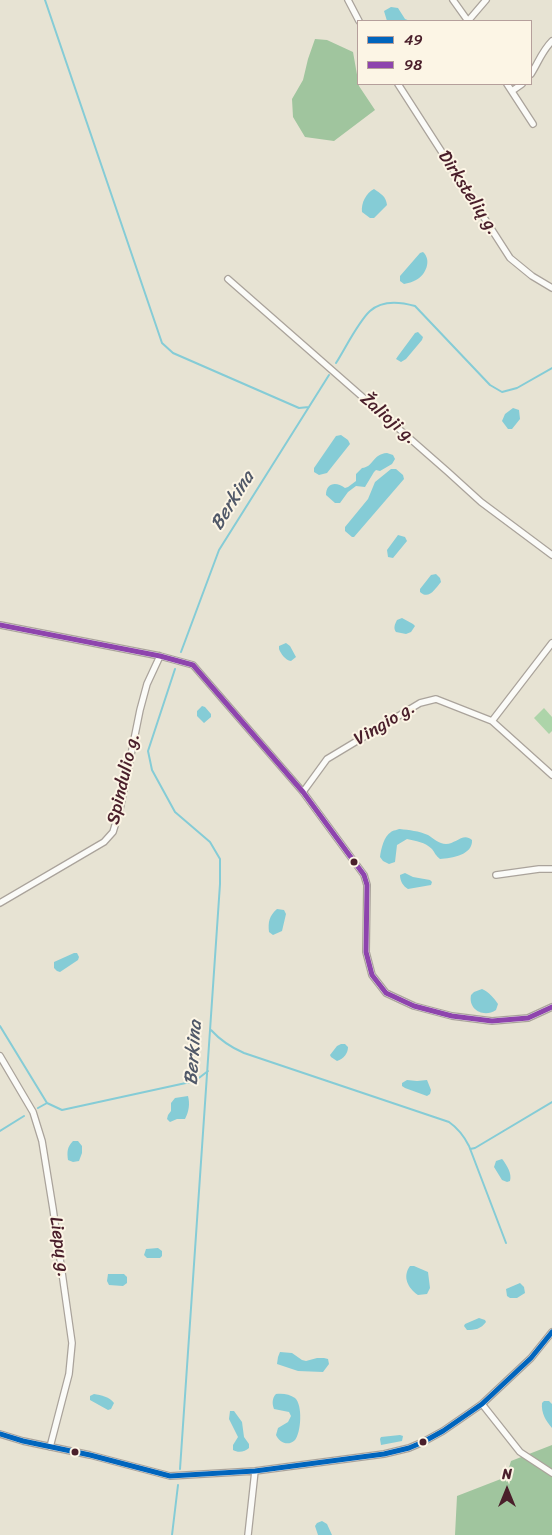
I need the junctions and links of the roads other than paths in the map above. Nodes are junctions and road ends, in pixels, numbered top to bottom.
1 (348, 0) edge
2 (453, 0) edge
3 (486, 0) edge
4 (358, 20) edge
5 (467, 20) edge
6 (469, 20) edge
7 (552, 41) edge
8 (532, 72) edge
9 (399, 85) edge
10 (508, 85) edge
11 (521, 85) edge
12 (512, 91) junction
13 (533, 124) dead end
14 (228, 279) dead end
15 (552, 288) edge
16 (552, 555) edge
17 (0, 625) edge
18 (552, 643) edge
19 (160, 656) junction
20 (492, 721) junction
21 (552, 775) edge
22 (303, 792) junction
23 (552, 869) edge
24 (496, 875) dead end
25 (0, 903) edge
26 (552, 1007) edge
27 (0, 1056) edge
28 (552, 1332) edge
29 (482, 1404) junction
30 (0, 1434) edge
31 (50, 1447) junction
32 (255, 1471) junction
33 (552, 1473) edge
34 (248, 1535) edge

1 - 4 street
2 - 5 street
3 - 6 street
7 - 8 street
9 - 15 street, Dirkstelių g.
10 - 12 street
11 - 12 street
12 - 13 street
14 - 16 street, Žalioji g.
17 - 19 street
18 - 20 street
19 - 22 street
19 - 25 street, Spindulio g.
20 - 21 street, Vingio g.
20 - 22 street, Vingio g.
22 - 26 street
23 - 24 street
27 - 31 street, Liepų g.
28 - 29 street
29 - 32 street
29 - 33 street
30 - 31 street
31 - 32 street
32 - 34 street

